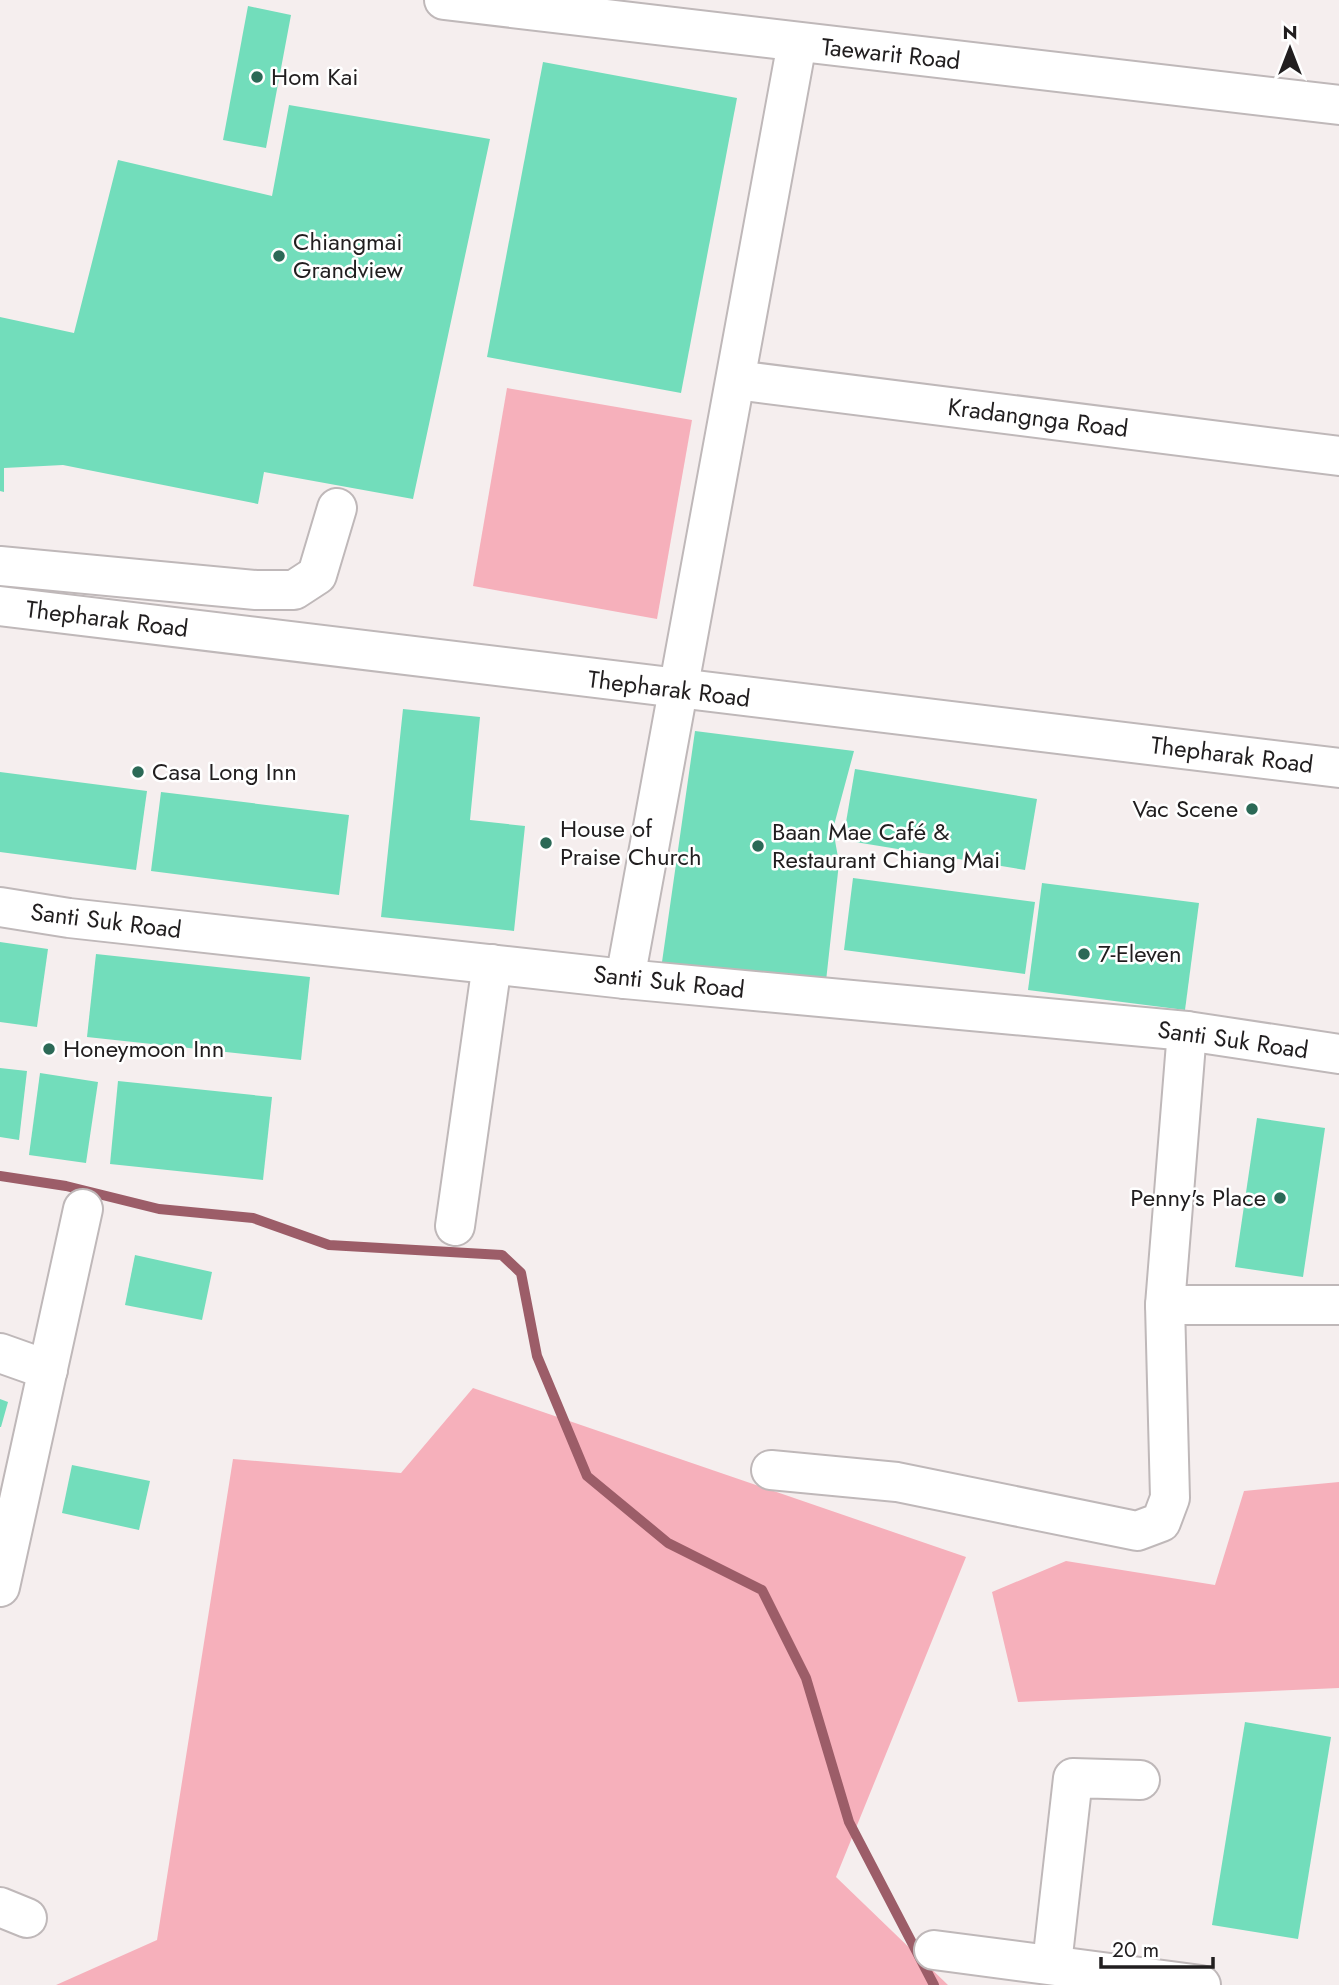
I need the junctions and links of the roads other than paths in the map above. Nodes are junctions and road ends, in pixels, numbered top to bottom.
1 (444, 0) edge
2 (634, 11) edge
3 (797, 43) junction
4 (1339, 105) edge
5 (736, 380) junction
6 (1339, 456) edge
7 (337, 508) dead end
8 (0, 566) edge
9 (0, 606) edge
10 (680, 690) junction
11 (1339, 768) edge
12 (0, 907) edge
13 (492, 964) junction
14 (625, 979) junction
15 (1187, 1031) junction
16 (1339, 1054) edge
17 (83, 1209) dead end
18 (455, 1226) dead end
19 (1165, 1305) junction
20 (1339, 1305) edge
21 (0, 1353) edge
22 (48, 1370) junction
23 (771, 1469) dead end
24 (0, 1587) edge
25 (1140, 1780) dead end
26 (934, 1950) dead end
27 (1052, 1964) junction
28 (1201, 1985) edge

1 - 2 street, Taewarit Road
2 - 3 street, Taewarit Road
3 - 4 street, Taewarit Road
3 - 5 street
5 - 6 street, Kradangnga Road
5 - 10 street
7 - 8 street
9 - 10 street, Thepharak Road
10 - 11 street, Thepharak Road
10 - 14 street
12 - 13 street, Santi Suk Road
13 - 14 street, Santi Suk Road
13 - 18 street
14 - 15 street, Santi Suk Road
15 - 16 street, Santi Suk Road
15 - 19 street
17 - 22 street
19 - 20 street
19 - 23 street
21 - 22 street
22 - 24 street
25 - 27 street
26 - 27 street
27 - 28 street

